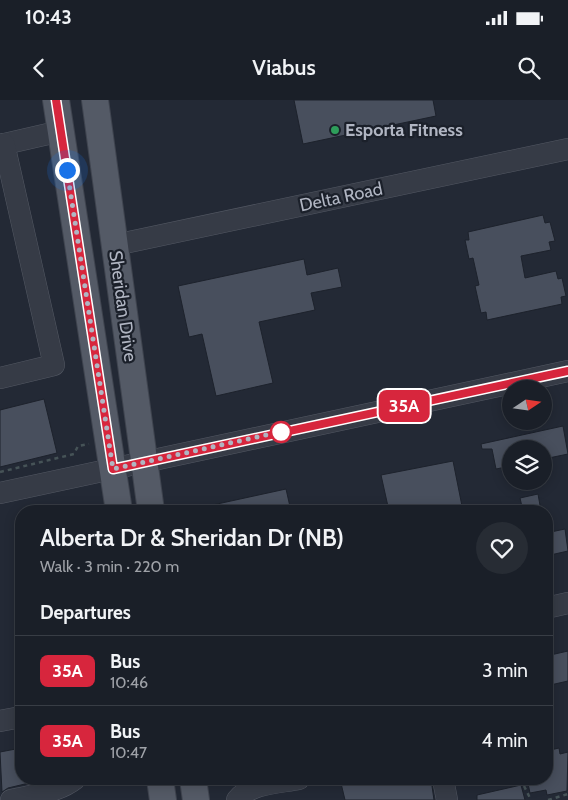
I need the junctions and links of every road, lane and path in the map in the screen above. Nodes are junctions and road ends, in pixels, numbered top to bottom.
1 (56, 100) edge
2 (95, 100) edge
3 (61, 131) junction
4 (2, 145) edge
5 (568, 149) edge
6 (114, 245) junction
7 (568, 371) edge
8 (0, 378) edge
9 (89, 444) dead end
10 (144, 461) junction
11 (113, 469) junction
12 (0, 472) edge
13 (0, 493) edge
14 (118, 505) edge
15 (151, 505) edge
16 (568, 603) edge
17 (553, 606) edge
18 (15, 718) edge
19 (0, 721) edge
20 (64, 785) edge
21 (161, 785) edge
22 (194, 785) edge
23 (270, 785) edge
24 (444, 785) edge
25 (524, 786) dead end
26 (568, 794) edge
27 (10, 800) edge
28 (163, 800) edge
29 (196, 800) edge
30 (237, 800) edge
31 (447, 800) edge
32 (531, 800) edge
33 (548, 800) edge

1 - 3 main road, Sheridan Drive
2 - 6 main road, Sheridan Drive
3 - 4 street
3 - 11 main road, Sheridan Drive
4 - 8 street
5 - 6 street, Delta Road
6 - 10 main road, Sheridan Drive
7 - 10 street
9 - 12 path
10 - 11 street
10 - 15 main road, Sheridan Drive
11 - 13 street
11 - 14 main road, Sheridan Drive
16 - 17 street
18 - 19 street
20 - 27 street
21 - 28 main road
22 - 29 main road
23 - 30 street
24 - 31 street
25 - 32 path
26 - 33 path

